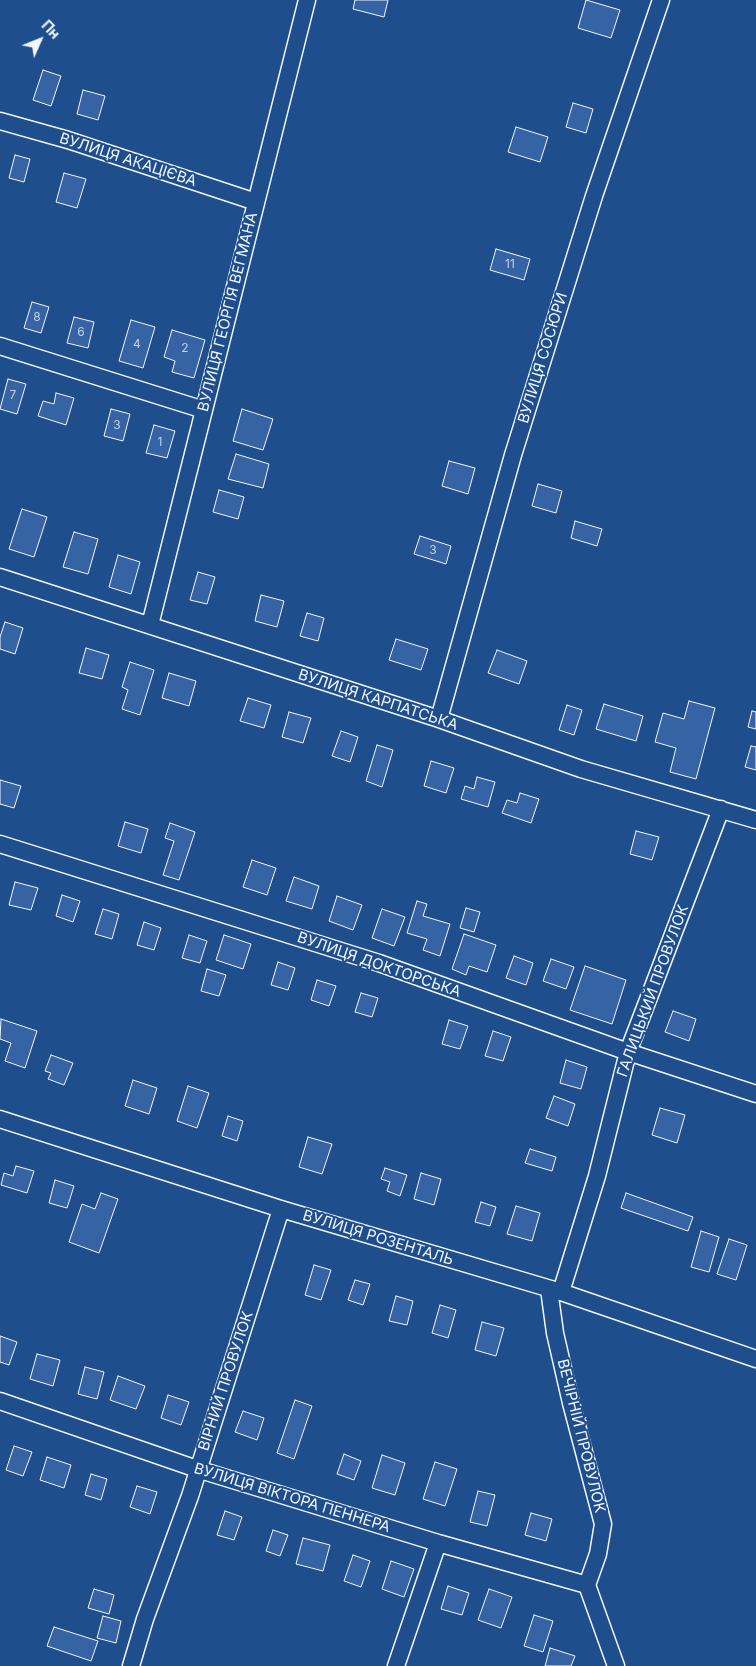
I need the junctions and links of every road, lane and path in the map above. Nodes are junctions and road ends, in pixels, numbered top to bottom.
1 (307, 0) edge
2 (661, 0) edge
3 (0, 121) edge
4 (256, 202) junction
5 (0, 346) edge
6 (204, 410) junction
7 (0, 577) edge
8 (150, 625) junction
9 (438, 719) junction
10 (721, 809) junction
11 (756, 820) edge
12 (0, 844) edge
13 (628, 1052) junction
14 (756, 1094) edge
15 (0, 1119) edge
16 (281, 1209) junction
17 (555, 1290) junction
18 (756, 1359) edge
19 (0, 1401) edge
20 (197, 1469) junction
21 (438, 1543) junction
22 (586, 1585) junction
23 (131, 1666) edge
24 (396, 1666) edge
25 (616, 1666) edge

1 - 4 street, ВУЛИЦЯ ГЕОРГІЯ ВЕГМАНА
2 - 9 street, ВУЛИЦЯ СОСЮРИ
3 - 4 street, ВУЛИЦЯ АКАЦІЄВА
4 - 6 street, ВУЛИЦЯ ГЕОРГІЯ ВЕГМАНА
5 - 6 street
6 - 8 street, ВУЛИЦЯ ГЕОРГІЯ ВЕГМАНА
7 - 8 street, ВУЛИЦЯ КАРПАТСЬКА
8 - 9 street, ВУЛИЦЯ КАРПАТСЬКА
9 - 10 street, ВУЛИЦЯ КАРПАТСЬКА
10 - 11 street, ВУЛИЦЯ КАРПАТСЬКА
10 - 13 street, ГАЛИЦЬКИЙ ПРОВУЛОК
12 - 13 street, ВУЛИЦЯ ДОКТОРСЬКА
13 - 14 street, ВУЛИЦЯ ДОКТОРСЬКА
13 - 17 street, ГАЛИЦЬКИЙ ПРОВУЛОК
15 - 16 street, ВУЛИЦЯ РОЗЕНТАЛЬ
16 - 17 street, ВУЛИЦЯ РОЗЕНТАЛЬ
16 - 20 street, ВІРНИЙ ПРОВУЛОК
17 - 18 street, ВУЛИЦЯ РОЗЕНТАЛЬ
17 - 22 street, ВЕЧІРНІЙ ПРОВУЛОК
19 - 20 street, ВУЛИЦЯ ВІКТОРА ПЕННЕРА
20 - 21 street, ВУЛИЦЯ ВІКТОРА ПЕННЕРА
20 - 23 street, ВІРНИЙ ПРОВУЛОК
21 - 22 street, ВУЛИЦЯ ВІКТОРА ПЕННЕРА
21 - 24 street
22 - 25 street

